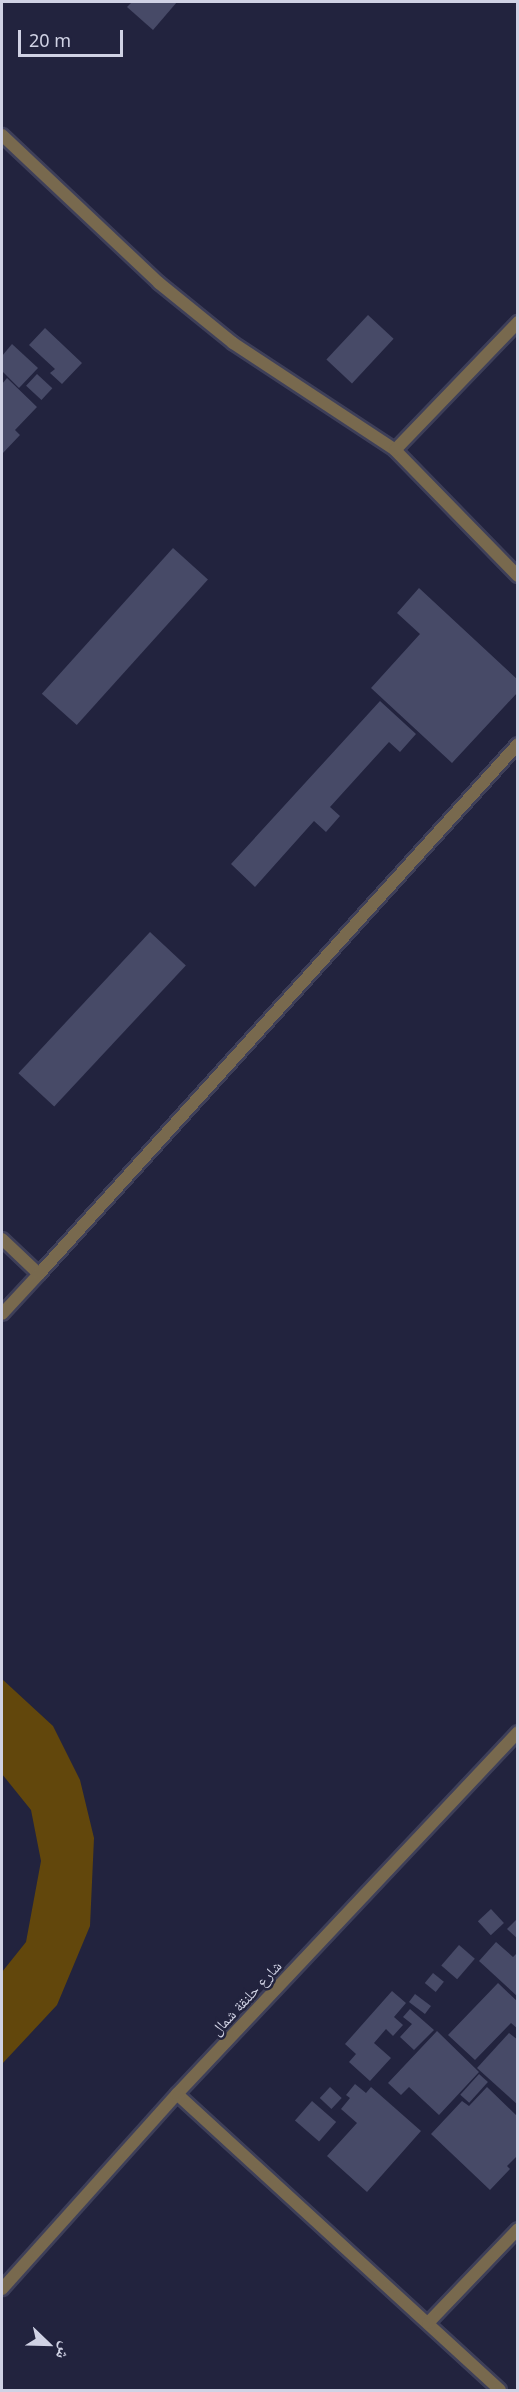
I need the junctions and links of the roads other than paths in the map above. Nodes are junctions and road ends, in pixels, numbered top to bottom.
1 (2, 135) edge
2 (518, 322) edge
3 (395, 450) junction
4 (518, 576) edge
5 (518, 744) edge
6 (2, 1239) edge
7 (39, 1274) junction
8 (2, 1314) edge
9 (518, 1732) edge
10 (177, 2094) junction
11 (518, 2229) edge
12 (2, 2289) edge
13 (428, 2323) junction
14 (500, 2391) edge

1 - 3 street
2 - 3 street
3 - 4 street
5 - 7 street
6 - 7 street
7 - 8 street
9 - 10 street, شارع حلنقة شمال
10 - 12 street, شارع حلنقة شمال
10 - 13 street
11 - 13 street
13 - 14 street

